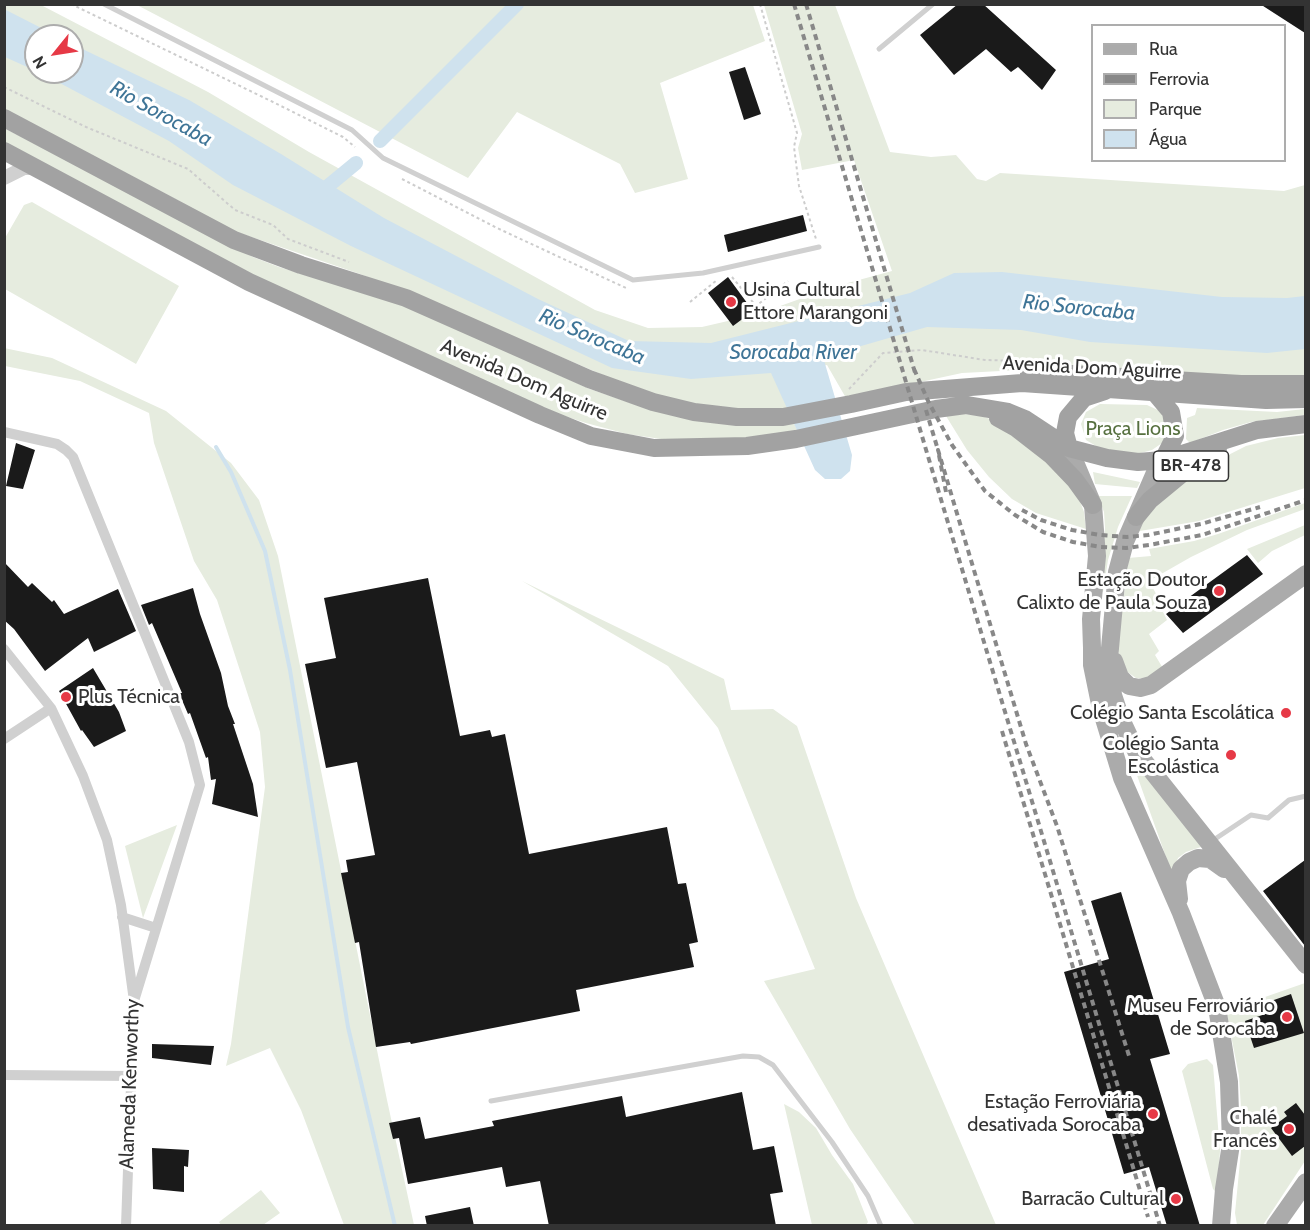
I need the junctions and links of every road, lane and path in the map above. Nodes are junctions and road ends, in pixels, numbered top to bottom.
1 (104, 4) edge
2 (760, 4) edge
3 (933, 4) edge
4 (879, 49) dead end
5 (4, 87) edge
6 (4, 118) edge
7 (4, 151) edge
8 (37, 168) junction
9 (4, 178) edge
10 (819, 247) joint
11 (354, 264) dead end
12 (728, 272) dead end
13 (721, 278) dead end
14 (788, 281) dead end
15 (690, 302) dead end
16 (1305, 384) edge
17 (1109, 390) junction
18 (906, 392) junction
19 (1155, 393) junction
20 (1305, 399) edge
21 (966, 405) junction
22 (1305, 424) edge
23 (1257, 430) junction
24 (4, 432) edge
25 (1069, 448) junction
26 (1163, 460) junction
27 (1093, 505) junction
28 (1136, 517) junction
29 (1304, 576) edge
30 (1112, 632) junction
31 (4, 649) edge
32 (51, 708) junction
33 (4, 739) edge
34 (1305, 796) edge
35 (1209, 844) junction
36 (1235, 876) junction
37 (1181, 913) junction
38 (122, 916) junction
39 (156, 928) junction
40 (1305, 965) edge
41 (134, 1001) junction
42 (4, 1075) edge
43 (131, 1076) junction
44 (491, 1101) dead end
45 (1231, 1144) junction
46 (1305, 1182) edge
47 (126, 1226) edge
48 (881, 1226) edge
49 (1221, 1226) edge
50 (1232, 1226) edge
51 (1275, 1226) edge

1 - 10 lane
2 - 10 path
3 - 4 lane
5 - 11 path
6 - 18 highway, Avenida Dom Aguirre
7 - 8 highway, Avenida Dom Aguirre
8 - 9 street
8 - 21 highway, Avenida Dom Aguirre
12 - 14 path
13 - 15 path
16 - 18 highway
17 - 18 highway, Avenida Dom Aguirre
17 - 19 highway, Avenida Dom Aguirre
17 - 25 highway
19 - 20 highway, Avenida Dom Aguirre
19 - 26 highway
21 - 25 highway, Avenida Dom Aguirre
21 - 27 highway
22 - 23 highway, Avenida Dom Aguirre
23 - 26 highway, Avenida Dom Aguirre
23 - 28 highway, BR-478
24 - 39 street
25 - 26 highway, Avenida Dom Aguirre
25 - 27 main road
26 - 28 main road
27 - 37 main road
28 - 30 main road, BR-478
29 - 30 main road
30 - 35 main road, BR-478
31 - 32 street, Alameda Kenworthy
32 - 33 street
32 - 38 street, Alameda Kenworthy
34 - 35 lane
35 - 36 main road, BR-478
36 - 37 main road
36 - 40 main road, BR-478
37 - 45 main road
38 - 39 street
38 - 41 street, Alameda Kenworthy
39 - 41 street
41 - 43 street, Alameda Kenworthy
42 - 43 street
43 - 47 street, Alameda Kenworthy
44 - 48 lane
45 - 49 main road
45 - 50 main road
46 - 51 main road

